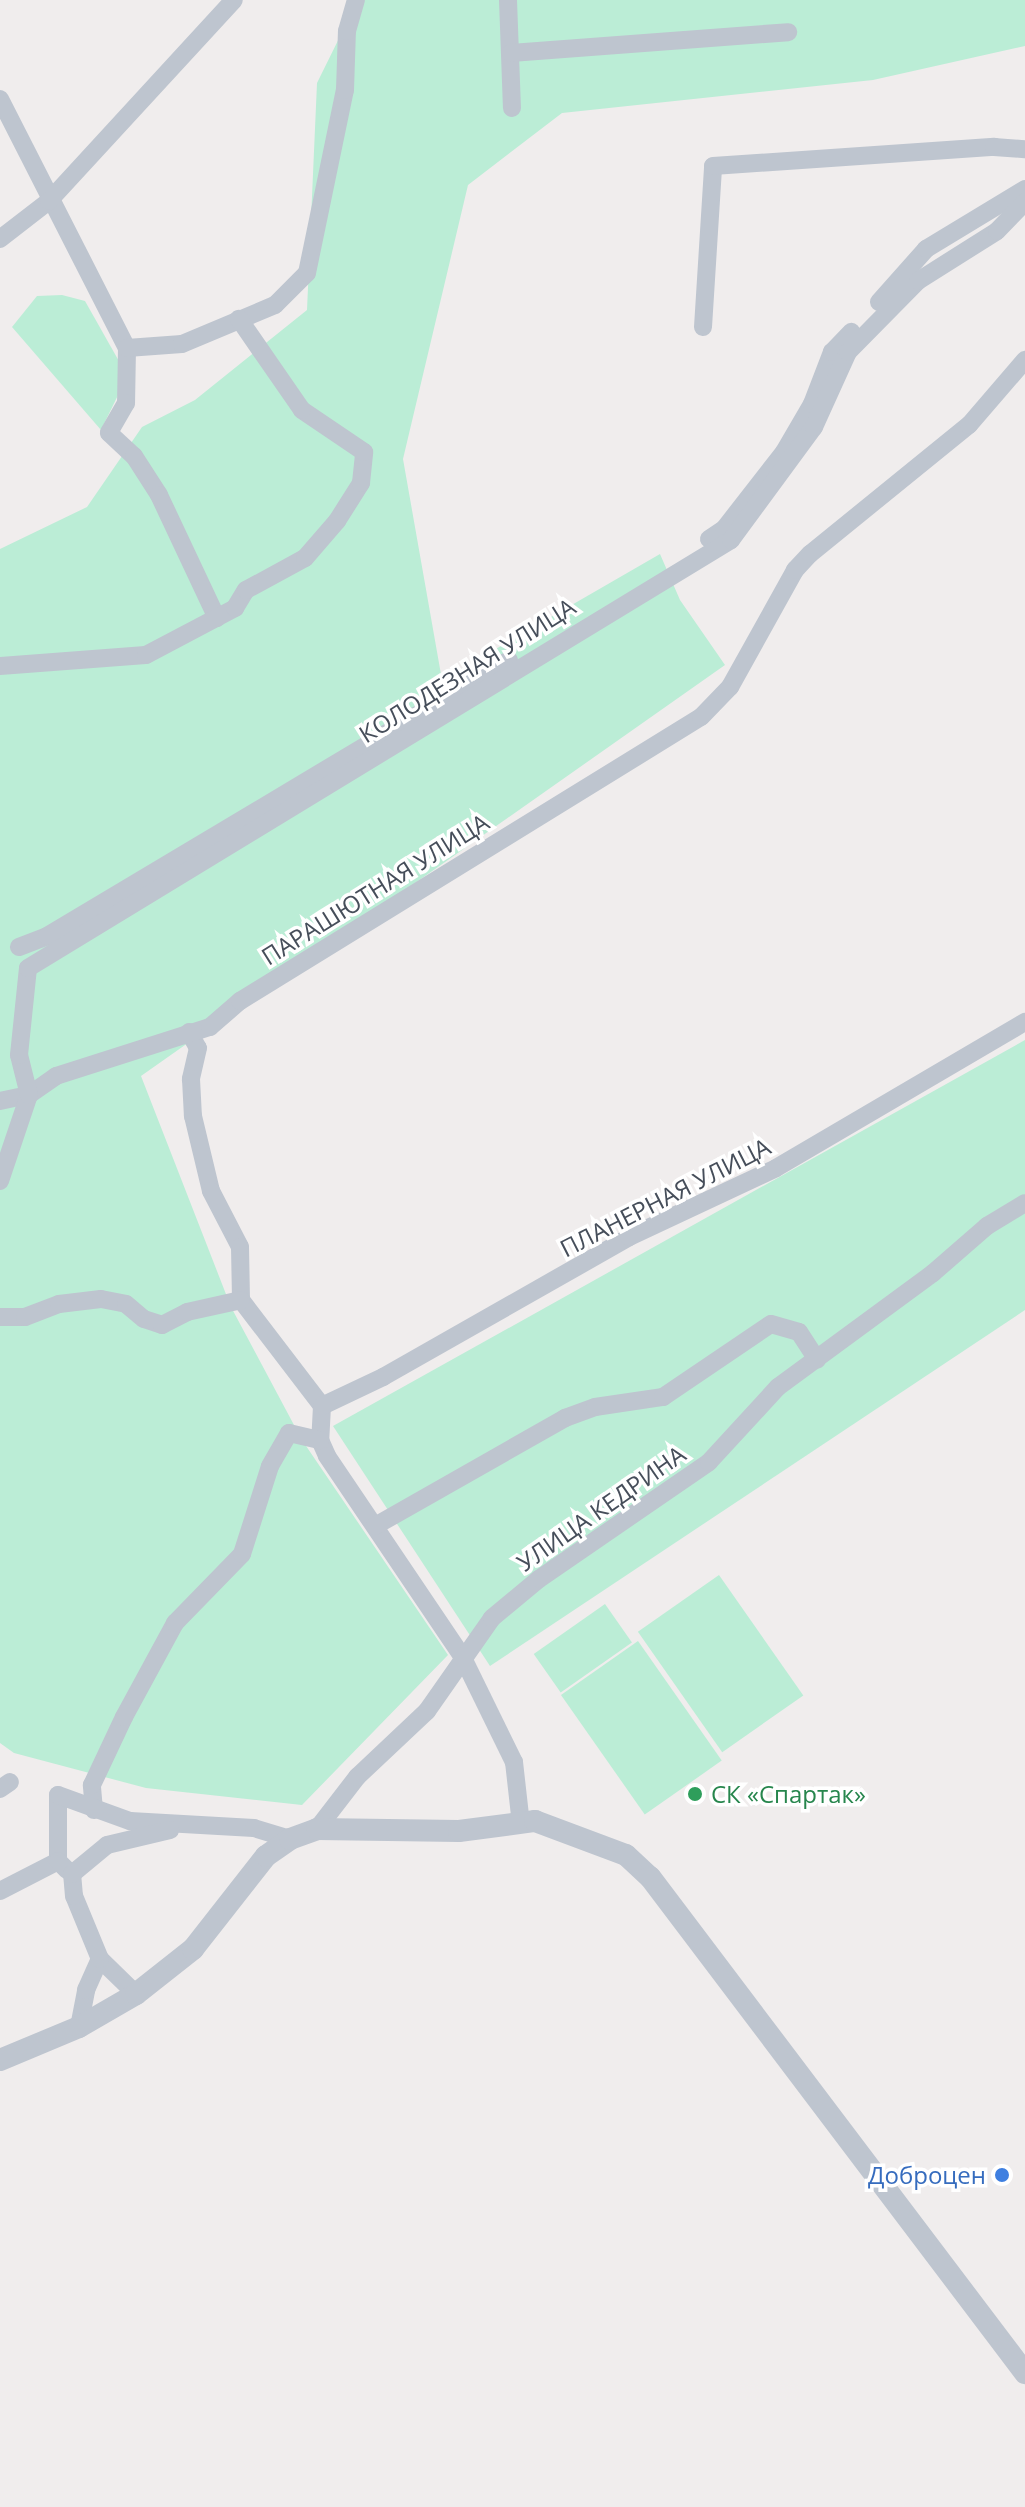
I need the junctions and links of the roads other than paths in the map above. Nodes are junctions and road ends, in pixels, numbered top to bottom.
1 (234, 0) edge
2 (356, 0) edge
3 (508, 0) edge
4 (788, 32) dead end
5 (511, 53) junction
6 (0, 99) edge
7 (512, 108) dead end
8 (1025, 149) edge
9 (1025, 189) edge
10 (49, 201) junction
11 (1025, 202) edge
12 (0, 239) edge
13 (239, 319) junction
14 (703, 327) dead end
15 (127, 348) junction
16 (1025, 360) edge
17 (217, 618) junction
18 (0, 666) edge
19 (19, 947) dead end
20 (1025, 1022) edge
21 (189, 1032) junction
22 (29, 1095) junction
23 (0, 1101) edge
24 (0, 1181) edge
25 (1025, 1203) edge
26 (241, 1300) junction
27 (0, 1317) edge
28 (817, 1360) junction
29 (322, 1406) junction
30 (320, 1440) junction
31 (375, 1526) junction
32 (463, 1658) junction
33 (94, 1810) junction
34 (521, 1824) junction
35 (189, 1826) junction
36 (317, 1829) junction
37 (290, 1839) junction
38 (65, 1868) junction
39 (0, 1891) edge
40 (100, 1959) junction
41 (136, 1994) junction
42 (79, 2027) junction
43 (0, 2060) edge
44 (1025, 2373) edge

1 - 10 street
2 - 13 street
3 - 5 street
4 - 5 street
5 - 7 street
6 - 10 street
8 - 14 street
9 - 19 street, КОЛОДЕЗНАЯ УЛИЦА
10 - 12 street
10 - 15 street
11 - 22 street, КОЛОДЕЗНАЯ УЛИЦА
13 - 15 street
13 - 17 street
15 - 17 street
16 - 21 street, ПАРАШЮТНАЯ УЛИЦА
17 - 18 street
20 - 29 street, ПЛАНЕРНАЯ УЛИЦА
21 - 22 street, ПАРАШЮТНАЯ УЛИЦА
21 - 26 street
22 - 23 street
22 - 24 street
25 - 28 street, УЛИЦА КЕДРИНА
26 - 27 street
26 - 29 street
28 - 31 street
28 - 32 street, УЛИЦА КЕДРИНА
29 - 30 street
30 - 31 street
30 - 33 street
31 - 32 street
32 - 34 street
32 - 36 street, УЛИЦА КЕДРИНА
33 - 35 street
33 - 38 street
34 - 36 street
34 - 44 street
35 - 37 street
35 - 38 street
36 - 37 street
37 - 41 street
38 - 39 street
38 - 40 street
40 - 41 street
40 - 42 street
41 - 42 street
42 - 43 street

